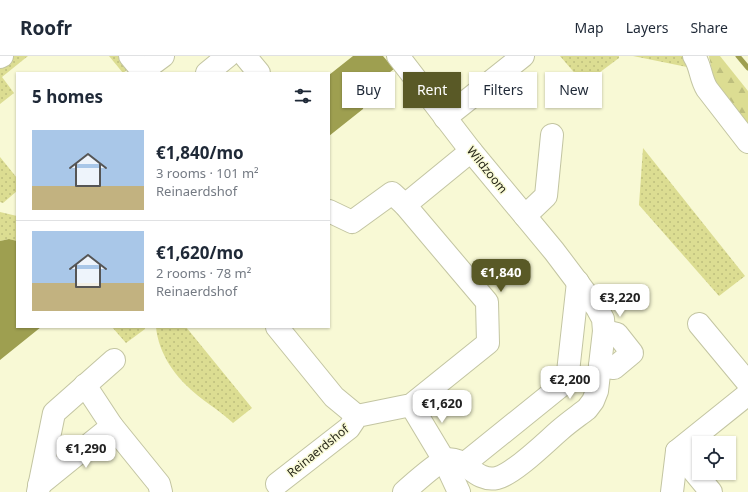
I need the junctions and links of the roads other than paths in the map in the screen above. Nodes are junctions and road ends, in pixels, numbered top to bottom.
1 (163, 56) edge
2 (228, 56) edge
3 (245, 56) edge
4 (523, 56) edge
5 (694, 56) edge
6 (401, 61) edge
7 (139, 68) edge
8 (208, 72) edge
9 (258, 72) edge
10 (445, 118) junction
11 (552, 135) dead end
12 (748, 142) edge
13 (471, 151) junction
14 (405, 205) junction
15 (330, 211) edge
16 (525, 216) junction
17 (578, 282) junction
18 (699, 324) dead end
19 (278, 328) edge
20 (604, 331) junction
21 (114, 360) dead end
22 (600, 366) junction
23 (748, 383) edge
24 (85, 385) junction
25 (748, 394) edge
26 (411, 405) junction
27 (357, 416) junction
28 (112, 426) junction
29 (677, 451) junction
30 (454, 462) junction
31 (277, 484) dead end
32 (38, 488) edge
33 (161, 492) edge
34 (404, 492) edge
35 (459, 492) edge
36 (672, 492) edge
37 (711, 492) edge

1 - 7 street
2 - 8 street
3 - 9 street
4 - 10 street
5 - 12 street
6 - 10 street, Wildzoom
10 - 13 street, Wildzoom
11 - 16 street
13 - 14 street
13 - 16 street, Wildzoom
14 - 15 street, Reinaerdshof
14 - 26 street, Reinaerdshof
16 - 17 street, Wildzoom
17 - 20 street, Wildzoom
17 - 30 street
18 - 23 street
19 - 27 street, Reinaerdshof
20 - 22 street, Wildzoom
20 - 22 street
21 - 24 street
22 - 30 street, Wildzoom
24 - 28 street
24 - 32 street
25 - 29 street
26 - 27 street, Reinaerdshof
26 - 30 street
27 - 31 street, Reinaerdshof
28 - 32 street
28 - 33 street
29 - 36 street
29 - 37 street
30 - 34 street
30 - 35 street

